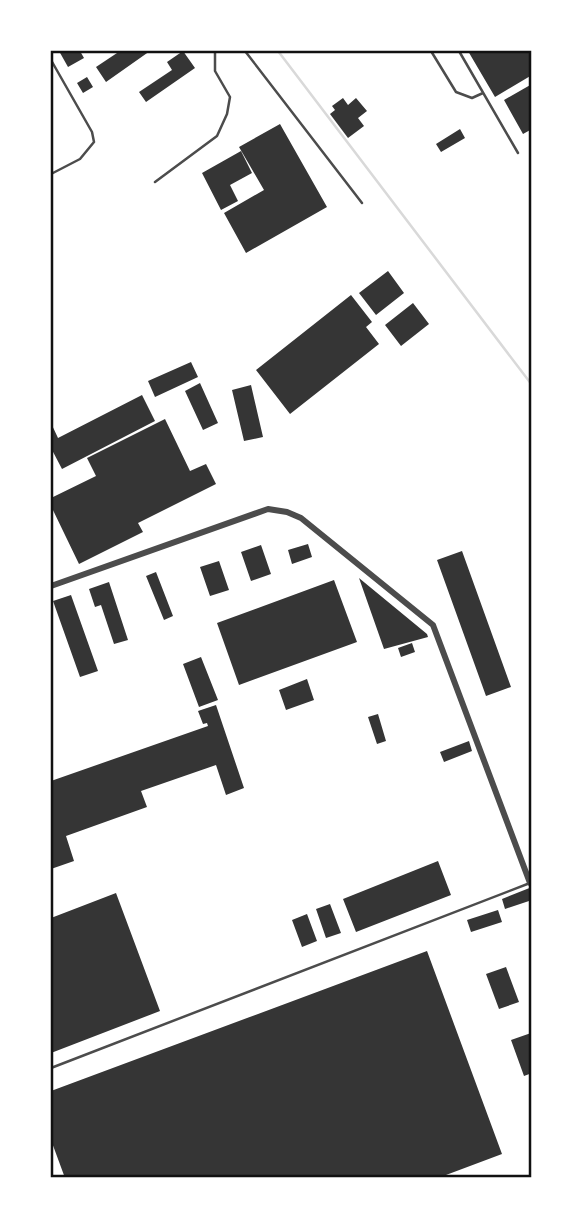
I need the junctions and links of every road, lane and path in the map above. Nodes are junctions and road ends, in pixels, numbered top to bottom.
1 (215, 51) edge
2 (245, 51) edge
3 (432, 51) edge
4 (459, 51) edge
5 (51, 60) edge
6 (484, 93) junction
7 (517, 153) dead end
8 (51, 174) edge
9 (155, 182) dead end
10 (362, 203) dead end
11 (51, 586) edge
12 (530, 883) joint
13 (51, 1068) edge

1 - 9 lane
2 - 10 lane
3 - 6 lane
4 - 6 lane
5 - 8 lane
6 - 7 lane
11 - 12 street
12 - 13 lane

